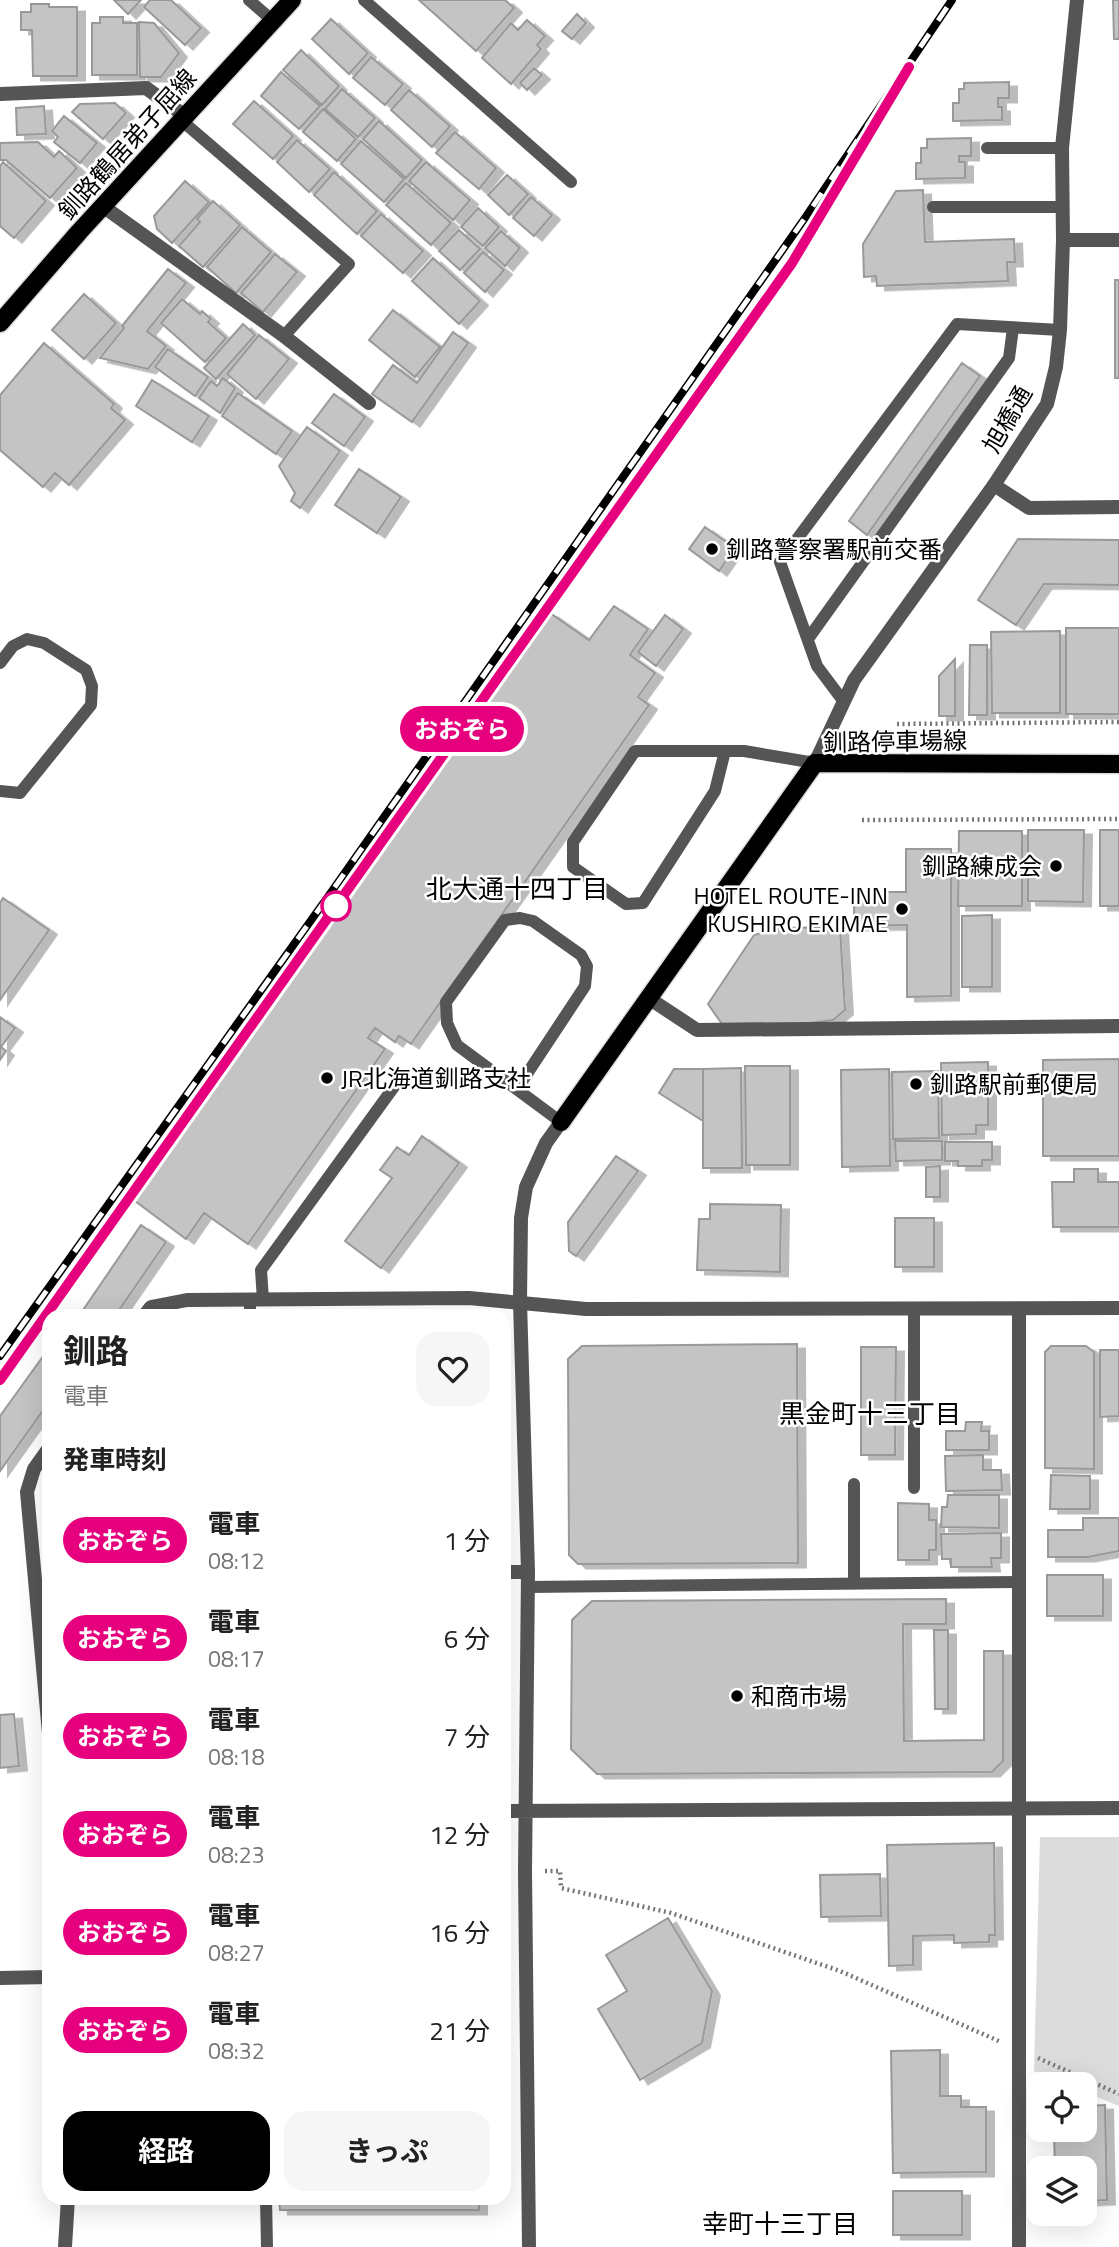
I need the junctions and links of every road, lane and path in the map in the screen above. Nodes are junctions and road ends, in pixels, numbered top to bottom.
1 (249, 0) edge
2 (292, 0) edge
3 (364, 0) edge
4 (1077, 0) edge
5 (272, 21) junction
6 (0, 94) edge
7 (183, 118) junction
8 (987, 148) dead end
9 (1062, 148) junction
10 (571, 182) dead end
11 (104, 206) junction
12 (933, 207) dead end
13 (1063, 207) junction
14 (1063, 240) junction
15 (1119, 240) edge
16 (0, 323) edge
17 (1013, 328) junction
18 (1060, 330) junction
19 (284, 336) junction
20 (369, 403) dead end
21 (994, 485) junction
22 (1119, 507) edge
23 (808, 639) junction
24 (0, 663) edge
25 (844, 702) junction
26 (1119, 722) edge
27 (897, 724) dead end
28 (725, 751) junction
29 (815, 763) junction
30 (1119, 764) edge
31 (0, 791) edge
32 (1119, 819) edge
33 (862, 820) dead end
34 (650, 999) junction
35 (1119, 1026) edge
36 (396, 1084) dead end
37 (517, 1089) junction
38 (561, 1122) junction
39 (257, 1299) junction
40 (520, 1302) junction
41 (1119, 1308) edge
42 (149, 1309) edge
43 (253, 1309) edge
44 (914, 1309) junction
45 (1019, 1309) junction
46 (42, 1458) edge
47 (854, 1483) dead end
48 (914, 1488) dead end
49 (42, 1569) edge
50 (511, 1574) edge
51 (528, 1580) junction
52 (1020, 1582) junction
53 (853, 1584) junction
54 (1119, 1808) edge
55 (1019, 1809) junction
56 (511, 1811) edge
57 (525, 1811) junction
58 (544, 1871) dead end
59 (42, 1977) edge
60 (0, 1978) edge
61 (1019, 2050) junction
62 (1119, 2094) edge
63 (68, 2205) edge
64 (266, 2205) edge
65 (65, 2247) edge
66 (267, 2247) edge
67 (529, 2247) edge
68 (1019, 2247) edge

1 - 5 lane
2 - 5 main road, 釧路鶴居弟子屈線
3 - 10 lane
4 - 9 street, 旭橋通
5 - 7 main road, 釧路鶴居弟子屈線
6 - 7 street
7 - 11 main road, 釧路鶴居弟子屈線
7 - 19 lane
8 - 9 lane
9 - 13 street, 旭橋通
11 - 16 main road, 釧路鶴居弟子屈線
11 - 19 street
12 - 13 lane
13 - 14 street, 旭橋通
14 - 15 street
14 - 18 street, 旭橋通
17 - 18 lane
17 - 23 lane
17 - 23 lane
18 - 21 street, 旭橋通
19 - 20 street
21 - 22 street
21 - 25 street, 旭橋通
23 - 25 lane
24 - 31 lane
25 - 29 street, 旭橋通
26 - 27 path
28 - 28 lane
28 - 29 lane
29 - 30 main road, 釧路停車場線
29 - 34 main road, 釧路停車場線
32 - 33 path
34 - 35 street
34 - 38 main road, 釧路停車場線
36 - 39 lane
37 - 37 lane
37 - 38 lane
38 - 40 street
39 - 40 street
39 - 42 street
39 - 43 lane
40 - 44 street
40 - 51 street
41 - 45 street
44 - 45 street
44 - 48 lane
45 - 52 street
46 - 49 street
47 - 53 lane
50 - 51 street
51 - 53 lane
51 - 57 street
52 - 53 lane
52 - 55 street
54 - 55 street
55 - 57 street
55 - 61 street
56 - 57 street
57 - 67 street
58 - 61 path
59 - 60 street
61 - 62 path
61 - 68 street
63 - 65 street
64 - 66 lane

